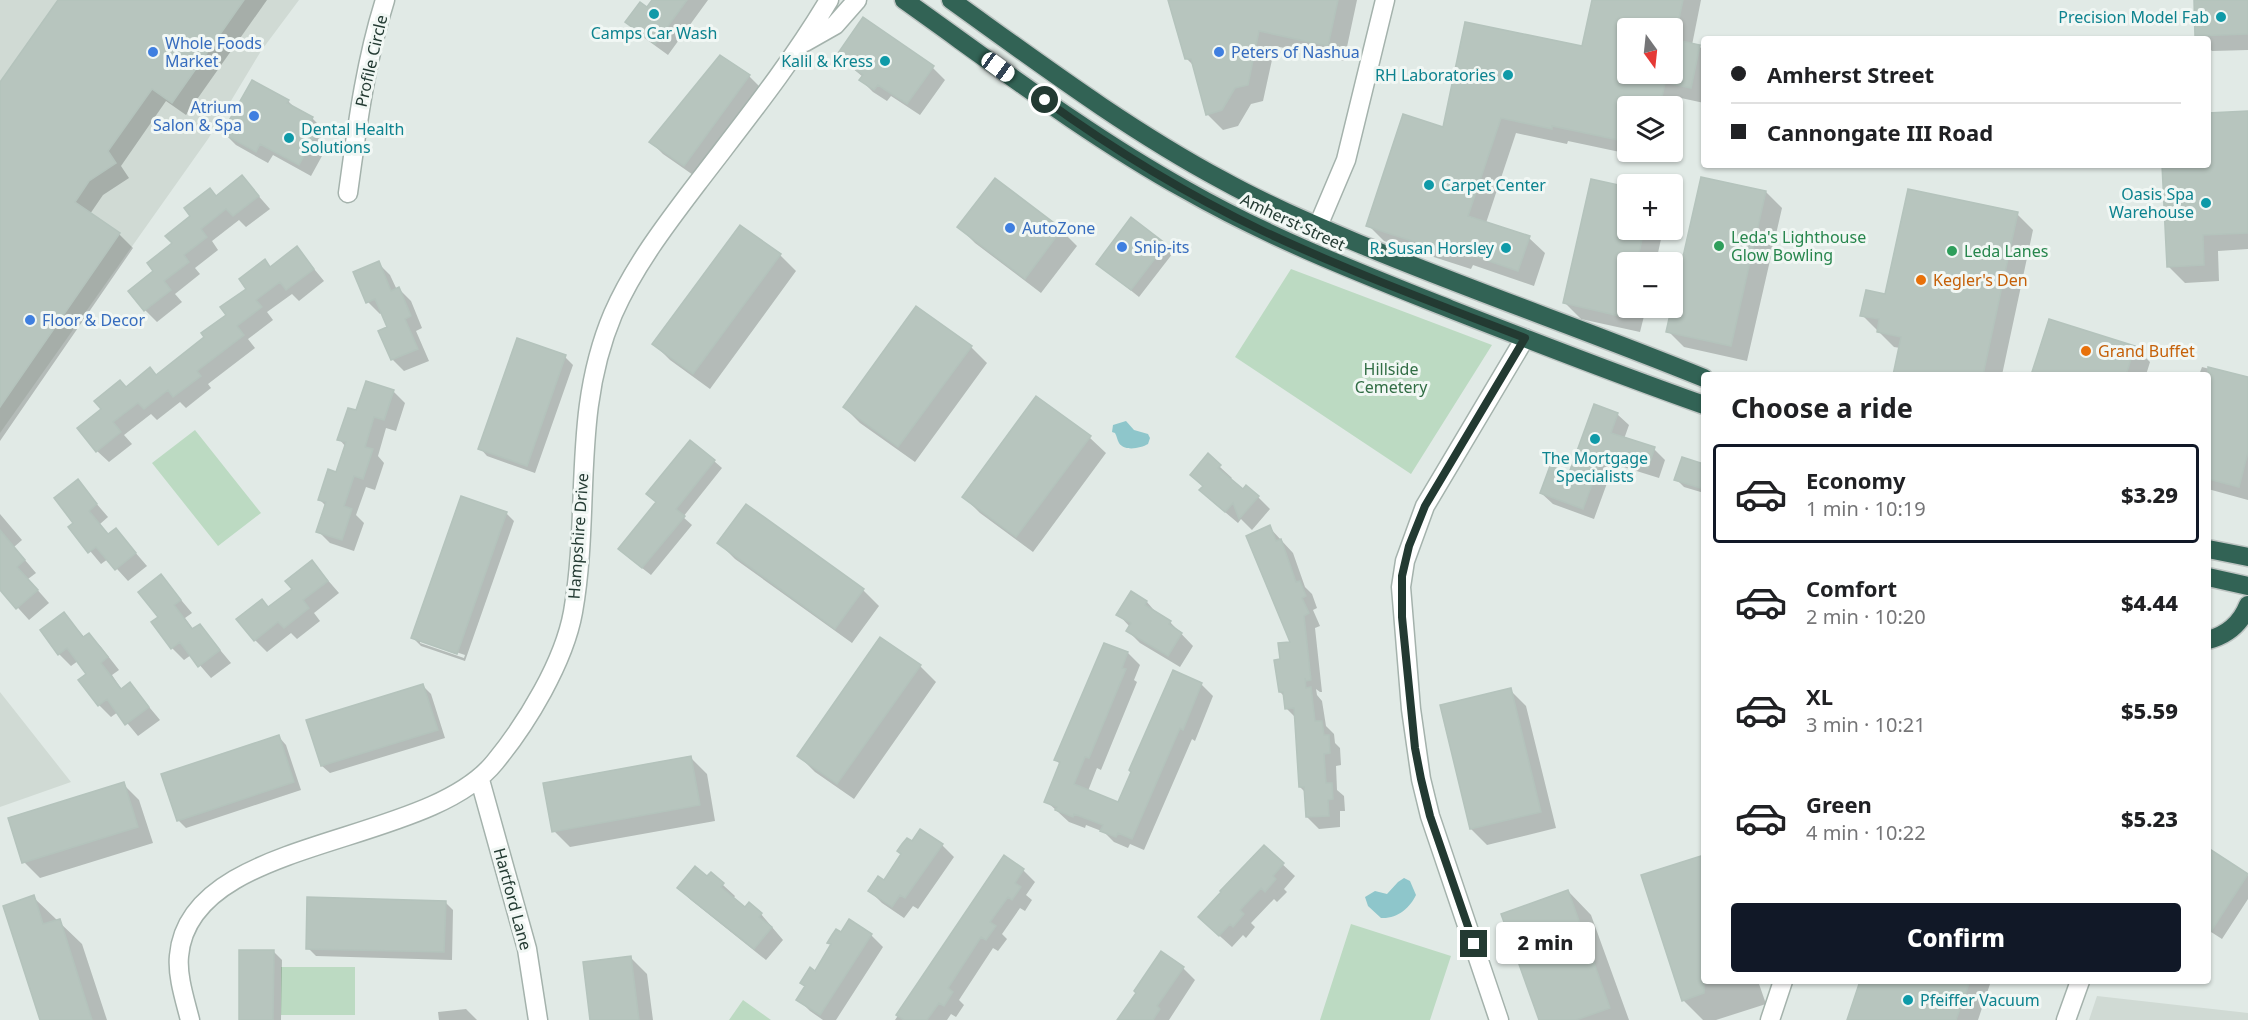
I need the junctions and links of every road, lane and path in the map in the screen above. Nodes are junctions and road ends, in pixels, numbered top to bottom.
1 (385, 0) edge
2 (829, 0) edge
3 (857, 0) edge
4 (904, 0) edge
5 (951, 0) edge
6 (1385, 0) edge
7 (803, 43) junction
8 (348, 193) dead end
9 (1318, 226) junction
10 (1525, 338) junction
11 (1701, 377) edge
12 (1701, 404) edge
13 (2211, 550) edge
14 (2248, 557) edge
15 (2211, 578) edge
16 (2248, 586) edge
17 (2248, 605) edge
18 (2211, 639) edge
19 (480, 780) junction
20 (1782, 984) edge
21 (2079, 984) edge
22 (190, 1020) edge
23 (538, 1020) edge
24 (1499, 1020) edge
25 (1770, 1020) edge
26 (2066, 1020) edge

1 - 8 street, Profile Circle
2 - 7 street, Hampshire Drive
3 - 7 street, Hampshire Drive
4 - 10 highway, Amherst Street
5 - 9 highway, Amherst Street
6 - 9 street
7 - 19 street, Hampshire Drive
9 - 11 highway, Amherst Street
10 - 12 highway, Amherst Street
10 - 24 street
13 - 14 highway
15 - 16 highway
17 - 18 highway
19 - 22 street, Hampshire Drive
19 - 23 street, Hartford Lane
20 - 25 street
21 - 26 street

